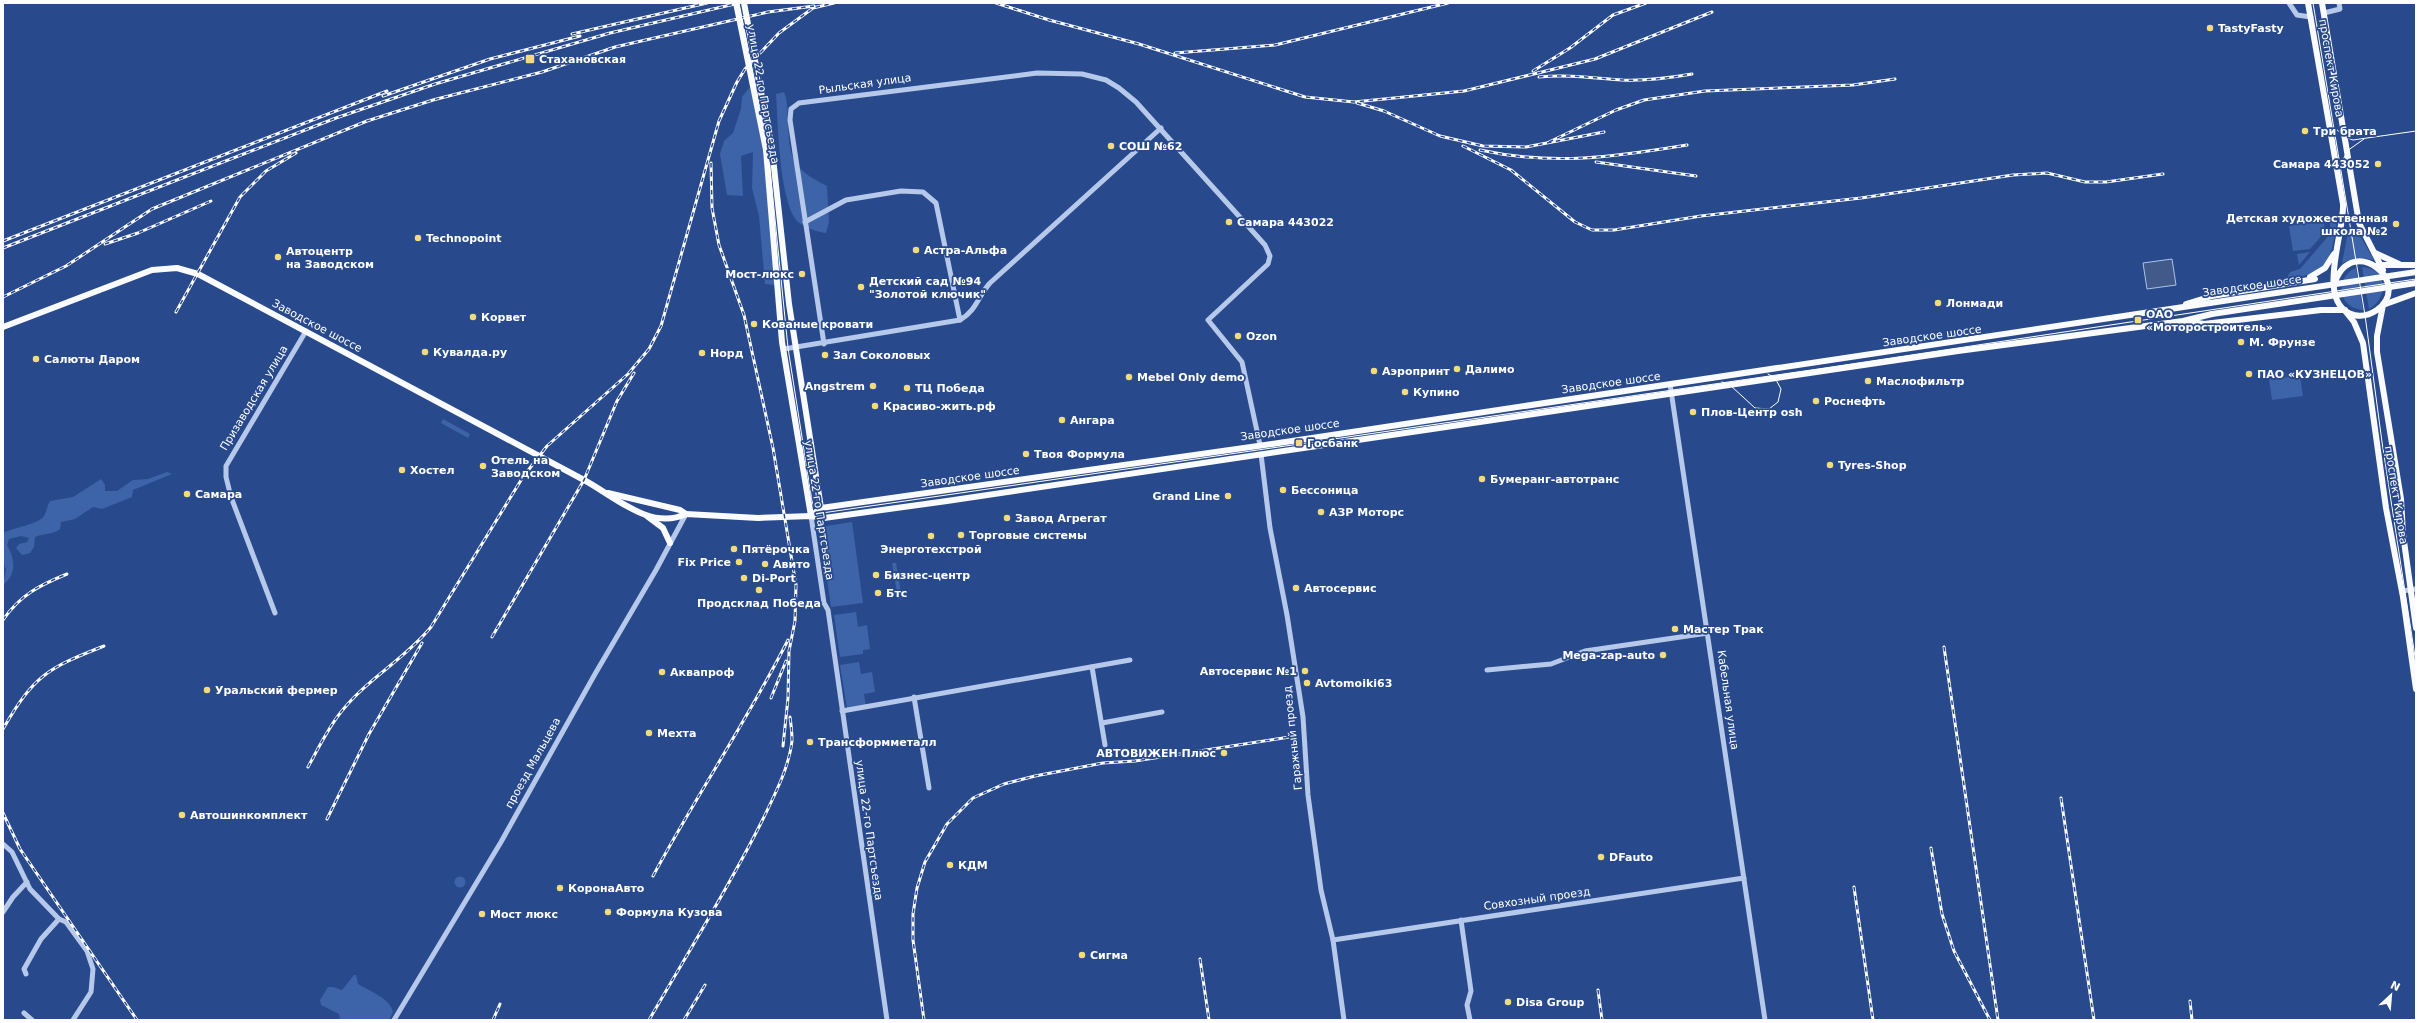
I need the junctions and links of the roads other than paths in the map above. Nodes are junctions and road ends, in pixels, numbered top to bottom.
1 (736, 3) edge
2 (744, 3) edge
3 (2289, 3) edge
4 (2308, 3) edge
5 (2322, 3) edge
6 (2339, 3) edge
7 (2324, 13) junction
8 (2311, 17) junction
9 (1160, 128) junction
10 (805, 222) junction
11 (2337, 247) junction
12 (2375, 253) junction
13 (2369, 263) junction
14 (2350, 264) junction
15 (2413, 265) edge
16 (2381, 266) junction
17 (2334, 269) junction
18 (2416, 272) edge
19 (2384, 275) junction
20 (2315, 277) junction
21 (2335, 282) junction
22 (2416, 283) edge
23 (2416, 293) edge
24 (2383, 305) junction
25 (2180, 306) junction
26 (2345, 310) junction
27 (960, 320) junction
28 (2183, 321) junction
29 (2088, 323) junction
30 (3, 327) edge
31 (306, 331) junction
32 (2090, 333) junction
33 (824, 344) junction
34 (797, 348) junction
35 (784, 349) junction
36 (1824, 362) junction
37 (1826, 371) junction
38 (1670, 384) junction
39 (1673, 394) junction
40 (2390, 441) junction
41 (2377, 443) junction
42 (1260, 445) junction
43 (1261, 454) junction
44 (1033, 478) junction
45 (1034, 487) junction
46 (608, 493) junction
47 (821, 508) junction
48 (686, 514) junction
49 (647, 516) junction
50 (811, 516) junction
51 (670, 543) junction
52 (2413, 589) edge
53 (2402, 591) junction
54 (275, 613) dead end
55 (2416, 628) edge
56 (1708, 633) junction
57 (1130, 660) dead end
58 (1092, 667) junction
59 (1487, 670) dead end
60 (2416, 688) edge
61 (914, 697) junction
62 (842, 711) junction
63 (1162, 712) dead end
64 (1102, 723) junction
65 (1105, 745) dead end
66 (929, 788) dead end
67 (3, 844) edge
68 (1744, 878) junction
69 (27, 882) junction
70 (3, 912) edge
71 (59, 919) junction
72 (1461, 920) junction
73 (1333, 940) junction
74 (26, 974) dead end
75 (24, 1013) dead end
76 (32, 1020) edge
77 (73, 1020) edge
78 (394, 1020) edge
79 (887, 1020) edge
80 (1344, 1020) edge
81 (1470, 1020) edge
82 (1765, 1020) edge

1 - 35 main road, улица 22-го Партсъезда, bridge
2 - 34 main road, улица 22-го Партсъезда, bridge
3 - 8 street
4 - 8 main road, проспект Кирова
5 - 7 main road, проспект Кирова
6 - 7 street
7 - 12 main road, проспект Кирова
8 - 11 main road, проспект Кирова
9 - 10 street, Рыльская улица
9 - 27 street
9 - 42 street, Рыльская улица
10 - 27 street
10 - 33 street, Рыльская улица
11 - 17 main road, проспект Кирова
11 - 20 main road
12 - 15 main road
12 - 16 main road, проспект Кирова
13 - 14 main road
13 - 16 main road
13 - 19 main road
14 - 17 main road
14 - 21 main road
15 - 16 main road
16 - 19 main road, проспект Кирова
17 - 20 main road
17 - 21 main road, проспект Кирова
18 - 25 main road, Заводское шоссе, bridge
19 - 24 main road
20 - 25 main road
21 - 26 main road
22 - 28 main road, Заводское шоссе, bridge
23 - 24 main road
24 - 26 main road
24 - 40 main road, проспект Кирова
25 - 29 main road, Заводское шоссе
26 - 28 main road
26 - 41 main road, проспект Кирова
27 - 33 street
28 - 32 main road, Заводское шоссе
29 - 32 main road
29 - 36 main road, Заводское шоссе
30 - 31 main road, Заводское шоссе
31 - 46 main road, Заводское шоссе
31 - 54 street, Призаводская улица
32 - 37 main road, Заводское шоссе
33 - 34 street
34 - 35 street
34 - 47 main road, улица 22-го Партсъезда
35 - 50 main road, улица 22-го Партсъезда
36 - 37 main road
36 - 38 main road, Заводское шоссе
37 - 39 main road, Заводское шоссе
38 - 39 street, Кабельная улица
38 - 42 main road, Заводское шоссе
39 - 43 main road, Заводское шоссе
39 - 56 street, Кабельная улица
40 - 41 main road
40 - 52 main road, проспект Кирова
41 - 53 main road, проспект Кирова
42 - 43 main road
42 - 44 main road, Заводское шоссе
43 - 45 main road, Заводское шоссе
43 - 73 street, Гаражный проезд
44 - 45 main road
44 - 47 main road, Заводское шоссе
45 - 50 main road, Заводское шоссе
46 - 48 main road, Заводское шоссе
46 - 49 main road, Заводское шоссе
47 - 50 main road
48 - 49 main road, Заводское шоссе
48 - 50 main road, Заводское шоссе
48 - 51 street, проезд Мальцева
49 - 51 main road
50 - 62 street, улица 22-го Партсъезда
51 - 78 street, проезд Мальцева
52 - 53 street
52 - 55 main road, проспект Кирова
53 - 60 main road, проспект Кирова
56 - 59 street
56 - 68 street, Кабельная улица
57 - 58 street
58 - 61 street
58 - 64 street
61 - 62 street
61 - 66 street
62 - 79 street, улица 22-го Партсъезда
63 - 64 street
64 - 65 street
67 - 69 street
68 - 72 street, Совхозный проезд
68 - 82 street, Кабельная улица
69 - 70 street
69 - 71 street
71 - 74 street
71 - 77 street
72 - 73 street, Совхозный проезд
72 - 81 street
73 - 80 street, Гаражный проезд
75 - 76 street

